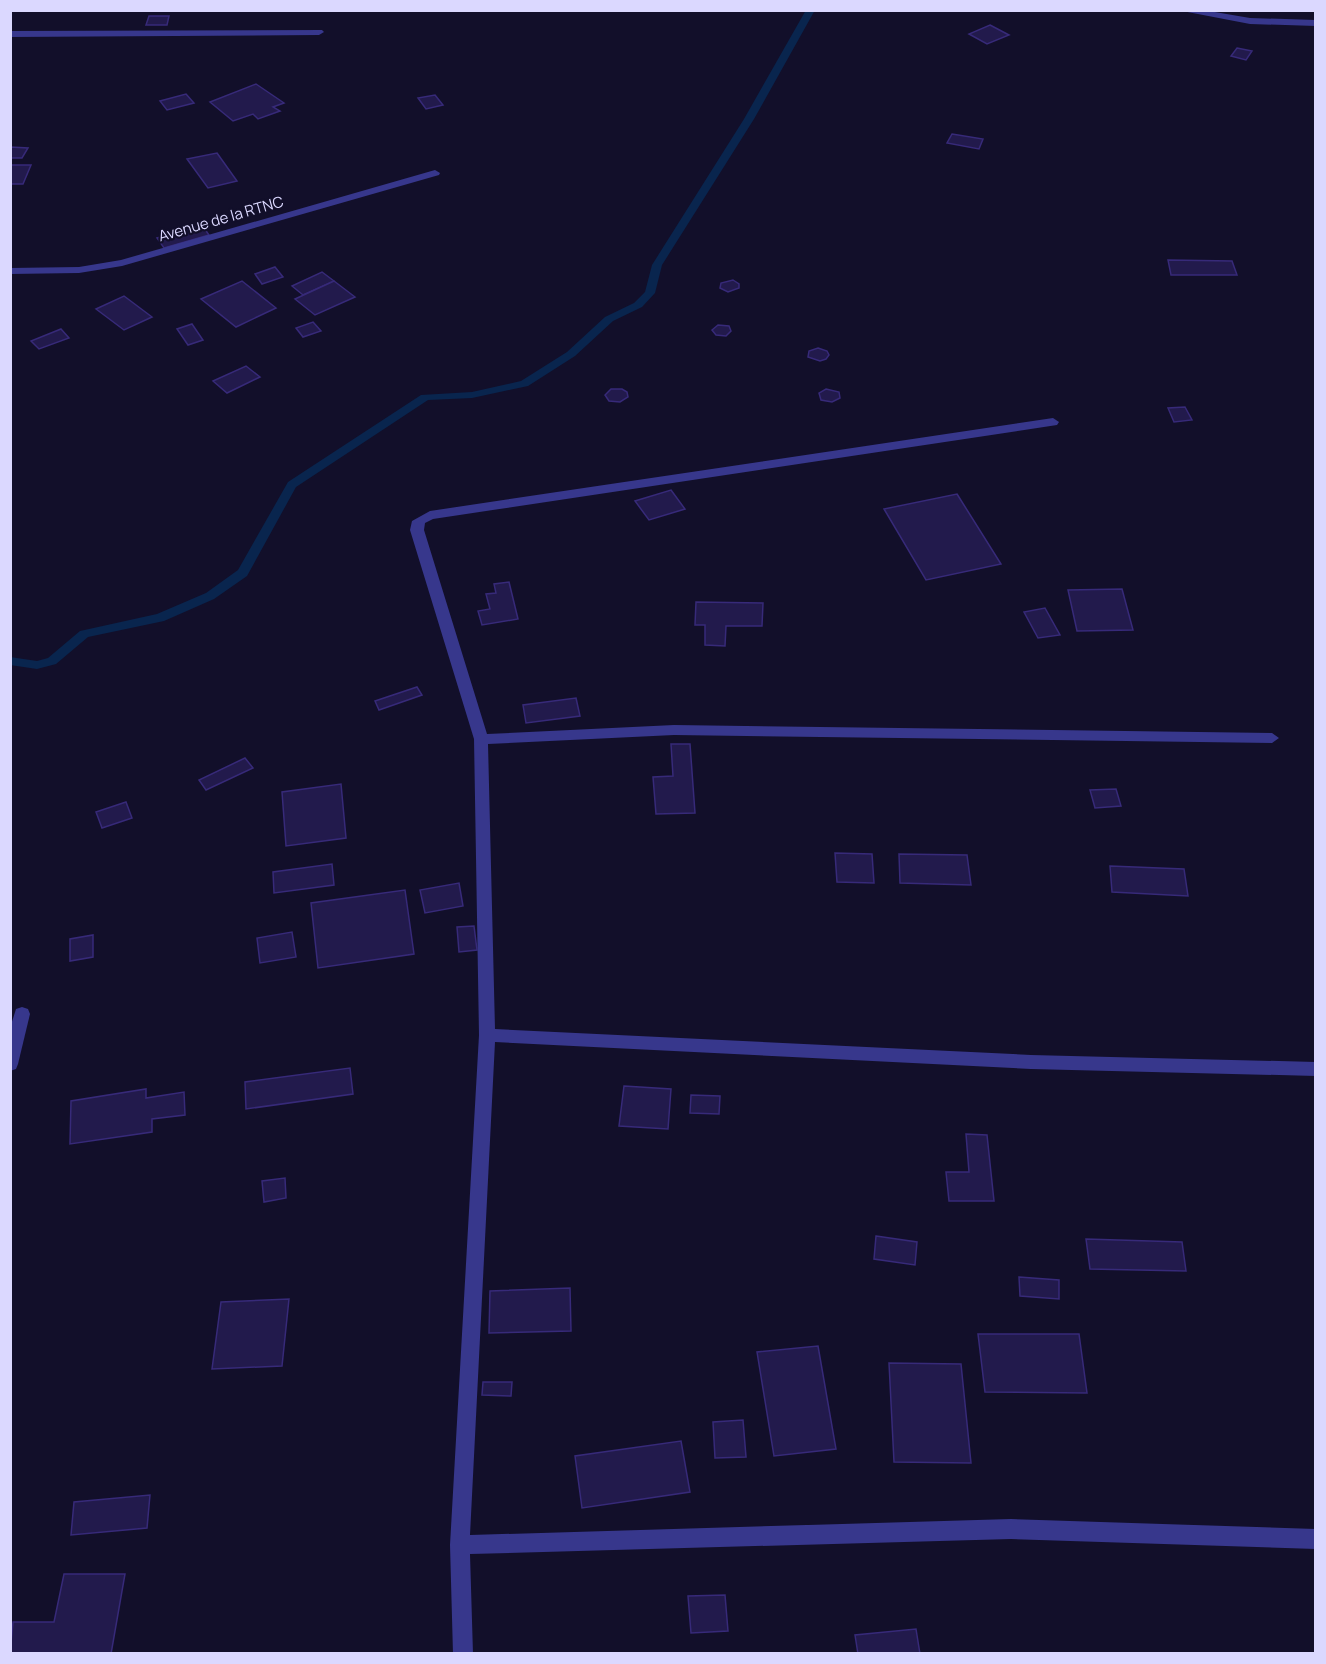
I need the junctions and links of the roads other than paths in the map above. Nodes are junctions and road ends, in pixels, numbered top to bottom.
1 (1182, 10) edge
2 (1316, 23) edge
3 (319, 32) dead end
4 (10, 34) edge
5 (435, 173) dead end
6 (10, 271) edge
7 (1053, 422) dead end
8 (1272, 738) dead end
9 (481, 739) junction
10 (22, 1014) dead end
11 (487, 1035) junction
12 (10, 1064) edge
13 (1316, 1069) edge
14 (1316, 1539) edge
15 (460, 1545) junction
16 (463, 1653) edge

1 - 2 street
3 - 4 street
5 - 6 street, Avenue de la RTNC
7 - 9 street
8 - 9 street
9 - 11 street
10 - 12 street
11 - 13 street
11 - 15 street
14 - 15 street
15 - 16 street

